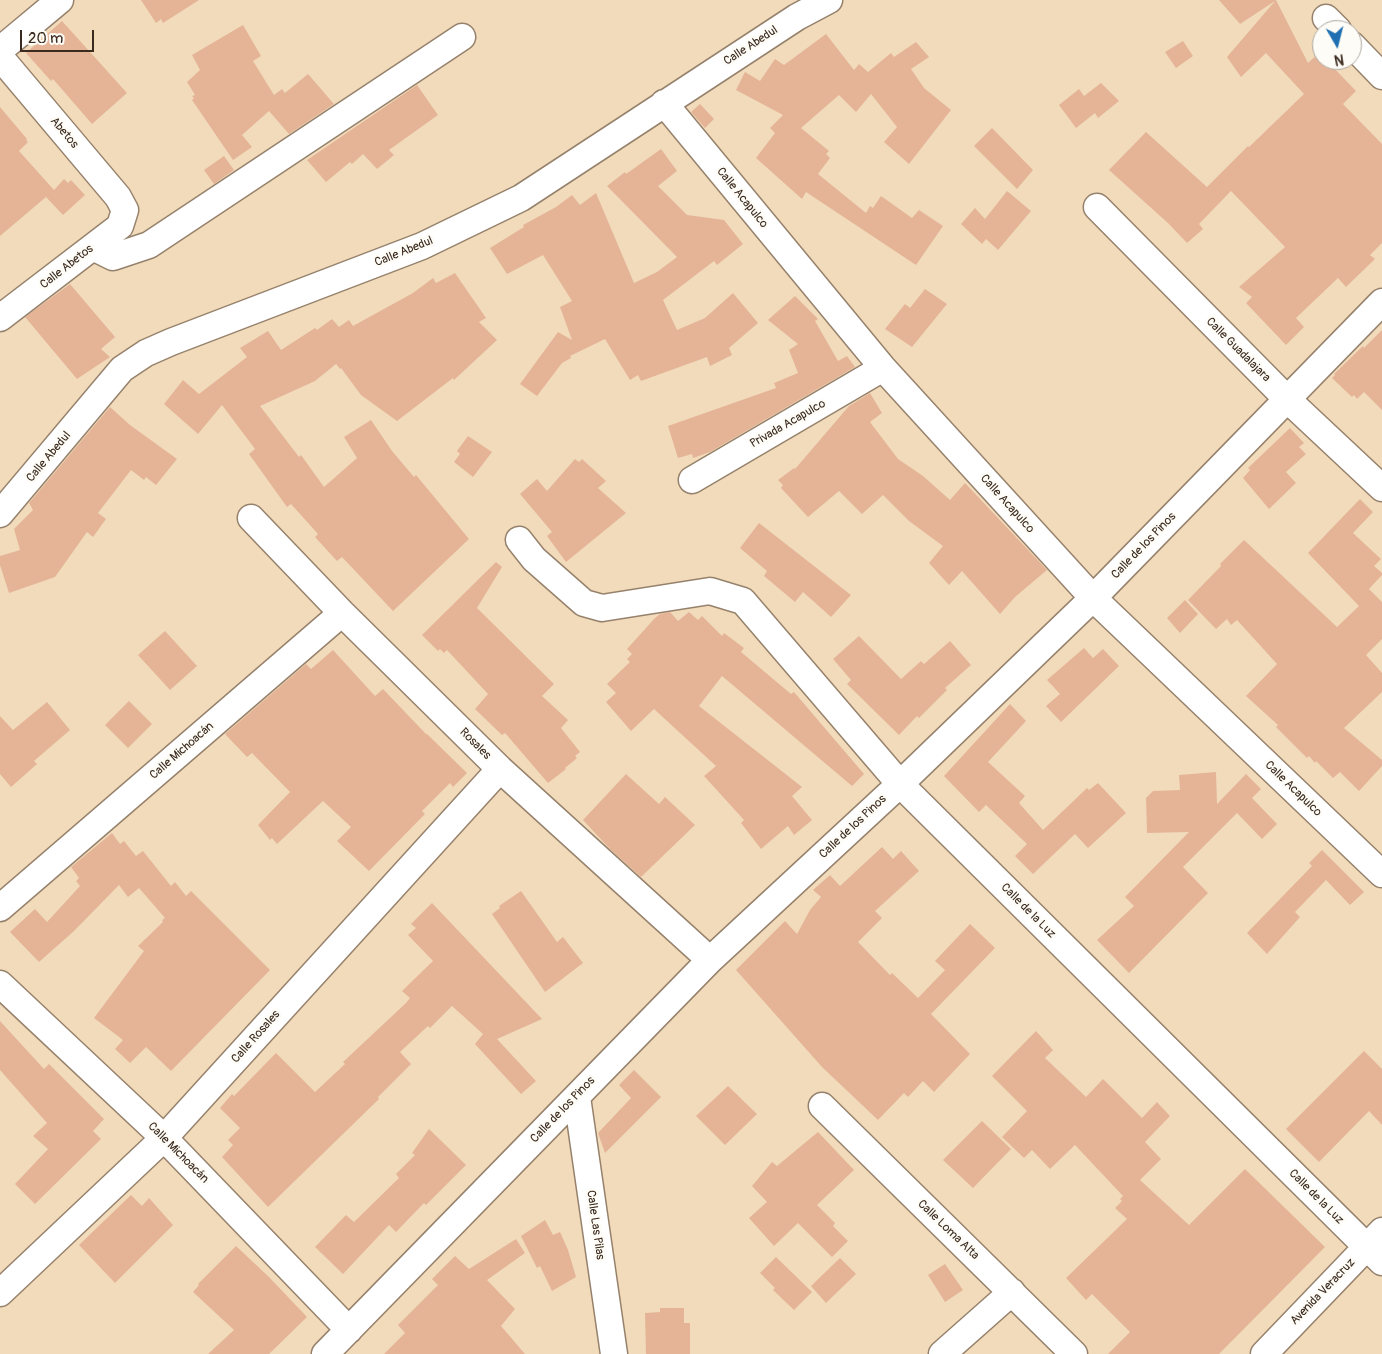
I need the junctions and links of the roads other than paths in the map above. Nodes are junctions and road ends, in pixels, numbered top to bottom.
1 (60, 0) edge
2 (829, 0) edge
3 (462, 37) dead end
4 (0, 50) edge
5 (1362, 55) edge
6 (0, 57) edge
7 (1382, 76) edge
8 (664, 103) junction
9 (1098, 207) dead end
10 (125, 210) joint
11 (93, 247) junction
12 (1382, 302) edge
13 (0, 318) edge
14 (883, 368) junction
15 (1287, 399) junction
16 (692, 480) dead end
17 (1382, 488) edge
18 (0, 514) edge
19 (251, 518) dead end
20 (519, 540) dead end
21 (1093, 598) junction
22 (342, 613) junction
23 (500, 769) junction
24 (900, 784) junction
25 (1382, 874) edge
26 (0, 908) edge
27 (710, 960) junction
28 (0, 984) edge
29 (577, 1097) junction
30 (822, 1106) dead end
31 (164, 1138) junction
32 (1377, 1247) edge
33 (1012, 1292) junction
34 (0, 1293) edge
35 (349, 1330) junction
36 (325, 1354) edge
37 (614, 1354) edge
38 (942, 1354) edge
39 (1074, 1354) edge
40 (1264, 1354) edge

1 - 4 street
2 - 8 street, Calle Abedul
3 - 11 street
5 - 7 street
6 - 10 street, Abetos
8 - 14 street, Calle Acapulco
8 - 18 street, Calle Abedul
9 - 15 street, Calle Guadalajara
10 - 11 street, Calle Abetos
11 - 13 street, Calle Abetos
12 - 15 street, Calle de los Pinos
14 - 16 street, Privada Acapulco
14 - 21 street, Calle Acapulco
15 - 17 street, Calle Guadalajara
15 - 21 street, Calle de los Pinos
19 - 22 street, Rosales
20 - 24 street, Calle de la Luz
21 - 24 street, Calle de los Pinos
21 - 25 street, Calle Acapulco
22 - 23 street, Rosales
22 - 26 street, Calle Michoacán
23 - 27 street, Rosales
23 - 31 street, Calle Rosales
24 - 27 street, Calle de los Pinos
24 - 32 street, Calle de la Luz
27 - 29 street, Calle de los Pinos
28 - 31 street, Calle Michoacán
29 - 35 street, Calle de los Pinos
29 - 37 street, Calle Las Pilas
30 - 33 street, Calle Loma Alta
31 - 34 street, Calle Rosales
31 - 35 street, Calle Michoacán
32 - 40 street, Avenida Veracruz
33 - 38 street
33 - 39 street, Calle Loma Alta
35 - 36 street, Calle de los Pinos

